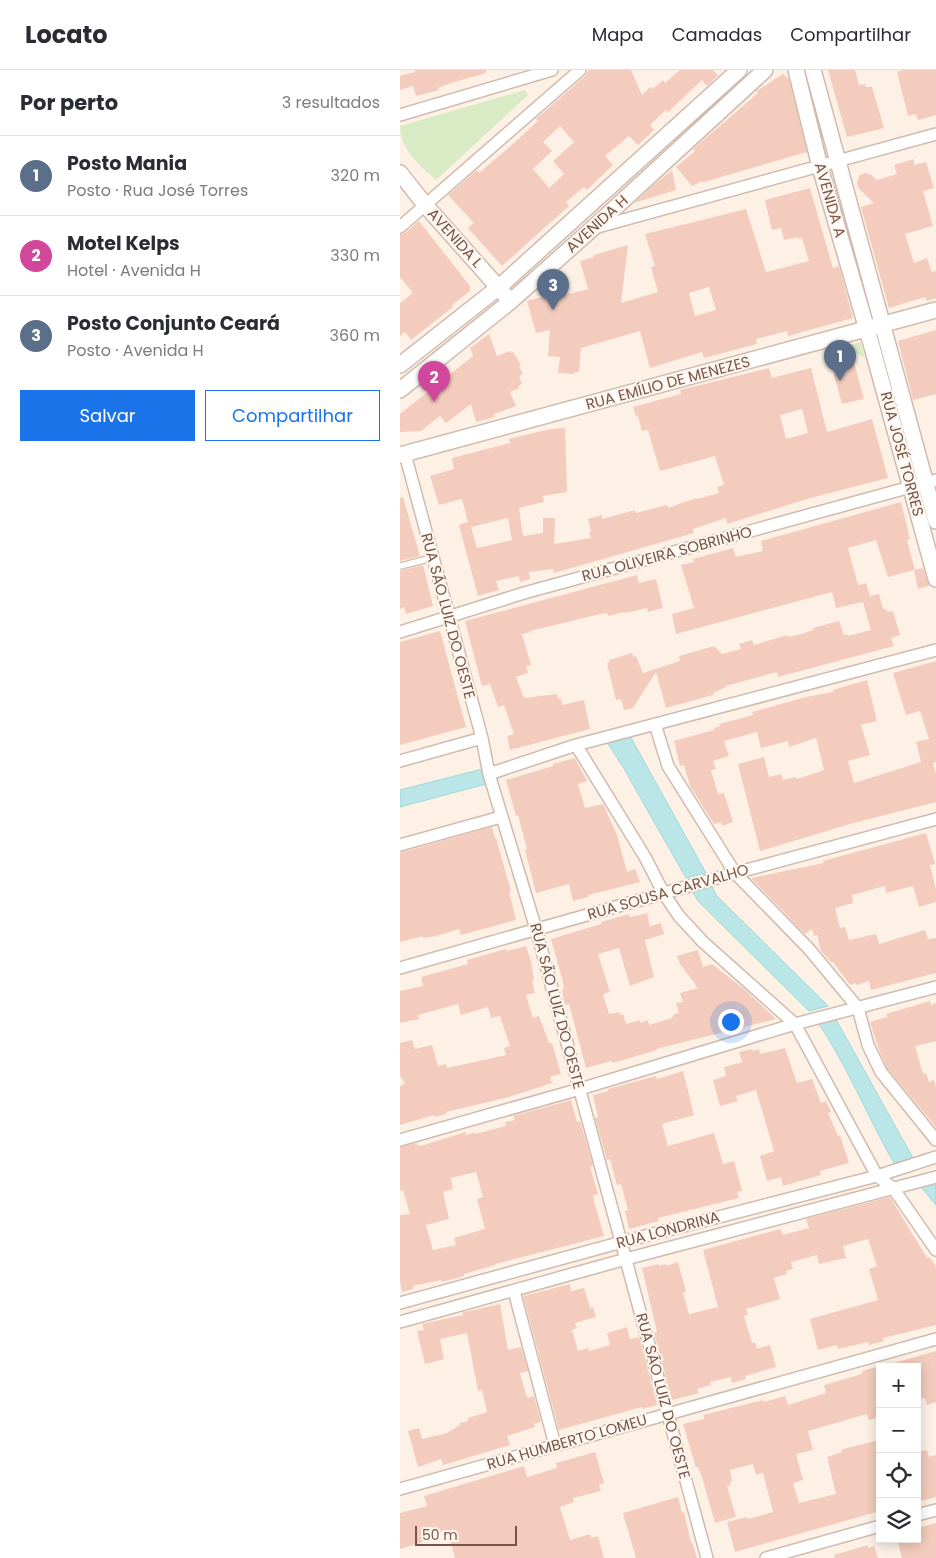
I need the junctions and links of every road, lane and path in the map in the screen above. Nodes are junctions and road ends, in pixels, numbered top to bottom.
1 (552, 70) edge
2 (580, 70) edge
3 (739, 70) edge
4 (765, 70) edge
5 (796, 70) edge
6 (814, 70) edge
7 (400, 116) edge
8 (936, 134) edge
9 (839, 162) junction
10 (820, 167) junction
11 (400, 173) edge
12 (426, 206) junction
13 (400, 227) edge
14 (593, 228) junction
15 (499, 287) junction
16 (511, 301) junction
17 (936, 310) edge
18 (883, 324) junction
19 (867, 329) junction
20 (400, 365) edge
21 (400, 390) edge
22 (402, 454) edge
23 (931, 481) edge
24 (910, 487) junction
25 (936, 520) edge
26 (432, 558) junction
27 (400, 566) edge
28 (936, 579) edge
29 (448, 618) junction
30 (400, 632) edge
31 (936, 650) edge
32 (656, 724) junction
33 (482, 738) junction
34 (576, 745) junction
35 (400, 761) edge
36 (489, 774) junction
37 (501, 818) junction
38 (936, 818) edge
39 (400, 845) edge
40 (735, 873) junction
41 (664, 894) junction
42 (536, 929) junction
43 (400, 968) edge
44 (936, 987) edge
45 (858, 1008) junction
46 (796, 1024) junction
47 (580, 1090) junction
48 (400, 1140) edge
49 (936, 1140) edge
50 (936, 1157) edge
51 (877, 1176) junction
52 (936, 1177) edge
53 (893, 1188) junction
54 (622, 1242) junction
55 (936, 1250) edge
56 (626, 1259) junction
57 (514, 1291) junction
58 (400, 1303) edge
59 (400, 1322) edge
60 (936, 1339) edge
61 (668, 1413) junction
62 (555, 1445) junction
63 (400, 1489) edge
64 (936, 1510) edge
65 (921, 1514) edge
66 (876, 1527) edge
67 (708, 1558) edge
68 (766, 1558) edge

1 - 7 street
2 - 12 street
3 - 15 street, AVENIDA H
4 - 14 street, AVENIDA H
5 - 10 street, AVENIDA A
6 - 9 street, AVENIDA A
8 - 9 street
9 - 10 street
9 - 18 street, AVENIDA A
10 - 14 street
10 - 19 street, AVENIDA A
11 - 12 street, AVENIDA L
12 - 13 street
12 - 15 street, AVENIDA L
14 - 16 street, AVENIDA H
15 - 16 street, AVENIDA L
15 - 20 street, AVENIDA H
16 - 21 street, AVENIDA H
17 - 18 street, RUA EMÍLIO DE MENEZES
18 - 19 street, RUA EMÍLIO DE MENEZES
18 - 23 street, RUA JOSÉ TORRES
19 - 22 street, RUA EMÍLIO DE MENEZES
19 - 24 street, RUA JOSÉ TORRES
22 - 26 street, RUA SÃO LUIZ DO OESTE
23 - 24 street, RUA OLIVEIRA SOBRINHO
23 - 25 street, RUA JOSÉ TORRES
24 - 28 street, RUA JOSÉ TORRES
24 - 29 street, RUA OLIVEIRA SOBRINHO
26 - 27 lane
26 - 29 street, RUA SÃO LUIZ DO OESTE
29 - 30 street, RUA OLIVEIRA SOBRINHO
29 - 33 street, RUA SÃO LUIZ DO OESTE
31 - 32 street
32 - 34 street
32 - 40 street
33 - 35 street
33 - 36 street, RUA SÃO LUIZ DO OESTE
34 - 36 street
34 - 41 street
36 - 37 street, RUA SÃO LUIZ DO OESTE
37 - 39 street
37 - 42 street, RUA SÃO LUIZ DO OESTE
38 - 40 street, RUA SOUSA CARVALHO
40 - 41 street, RUA SOUSA CARVALHO
40 - 45 street
41 - 42 street, RUA SOUSA CARVALHO
41 - 46 street
42 - 43 street, RUA SOUSA CARVALHO
42 - 47 street, RUA SÃO LUIZ DO OESTE
44 - 45 street
45 - 46 street
45 - 49 street
46 - 47 street
46 - 51 street
47 - 48 street
47 - 54 street, RUA SÃO LUIZ DO OESTE
50 - 51 street, RUA LONDRINA
51 - 53 street
51 - 54 street, RUA LONDRINA
52 - 53 street, RUA LONDRINA
53 - 55 street
53 - 56 street, RUA LONDRINA
54 - 56 street, RUA SÃO LUIZ DO OESTE
54 - 58 street, RUA LONDRINA
56 - 57 street, RUA LONDRINA
56 - 61 street, RUA SÃO LUIZ DO OESTE
57 - 59 street, RUA LONDRINA
57 - 62 street
60 - 61 street, RUA HUMBERTO LOMEU
61 - 62 street, RUA HUMBERTO LOMEU
61 - 67 street, RUA SÃO LUIZ DO OESTE
62 - 63 street, RUA HUMBERTO LOMEU
64 - 65 street
66 - 68 street

